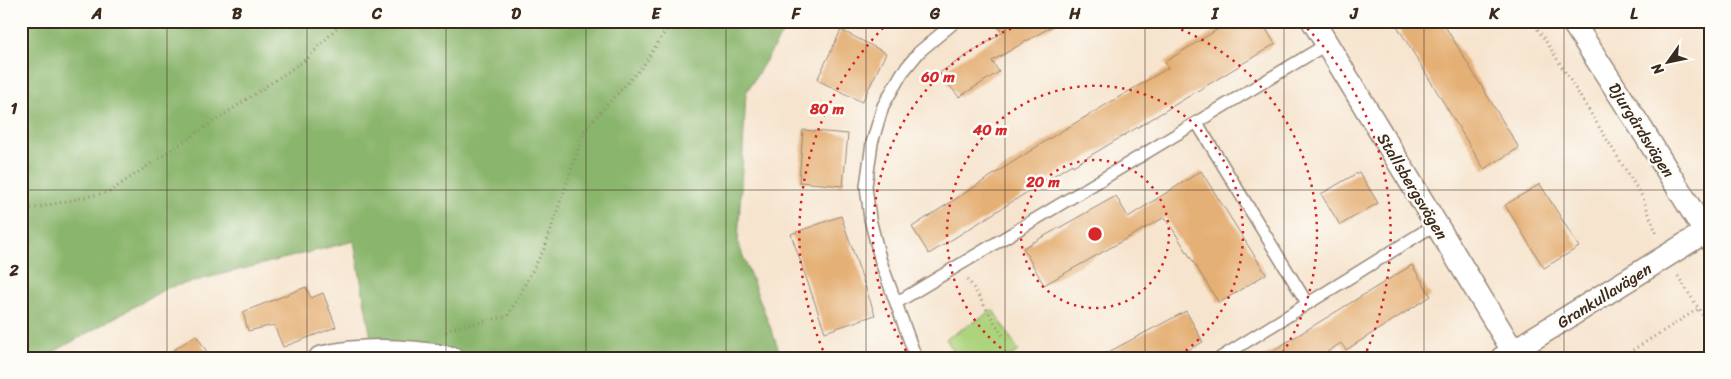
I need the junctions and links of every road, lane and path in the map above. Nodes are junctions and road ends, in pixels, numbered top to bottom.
1 (343, 21) edge
2 (672, 21) edge
3 (956, 21) edge
4 (1313, 21) edge
5 (1532, 21) edge
6 (1572, 21) edge
7 (1327, 44) junction
8 (1197, 123) junction
9 (21, 210) edge
10 (1436, 224) junction
11 (1707, 236) edge
12 (1666, 256) junction
13 (960, 265) junction
14 (896, 303) junction
15 (1307, 303) junction
16 (1698, 309) junction
17 (1710, 326) edge
18 (1003, 336) dead end
19 (418, 352) junction
20 (1508, 354) edge
21 (320, 358) edge
22 (452, 358) edge
23 (916, 358) edge
24 (1220, 358) edge
25 (1620, 358) edge

1 - 9 path
2 - 19 path
3 - 14 lane
4 - 7 street, Stallsbergsvägen
5 - 12 path
6 - 11 street, Djurgårdsvägen
7 - 8 lane
7 - 10 street, Stallsbergsvägen
8 - 13 lane
8 - 15 lane
10 - 15 lane
10 - 20 street, Stallsbergsvägen
11 - 12 street, Grankullavägen
12 - 16 path
12 - 20 street, Grankullavägen
13 - 14 lane
13 - 18 path
14 - 23 lane
15 - 24 lane
16 - 17 path
16 - 25 path
19 - 21 street
19 - 22 street

